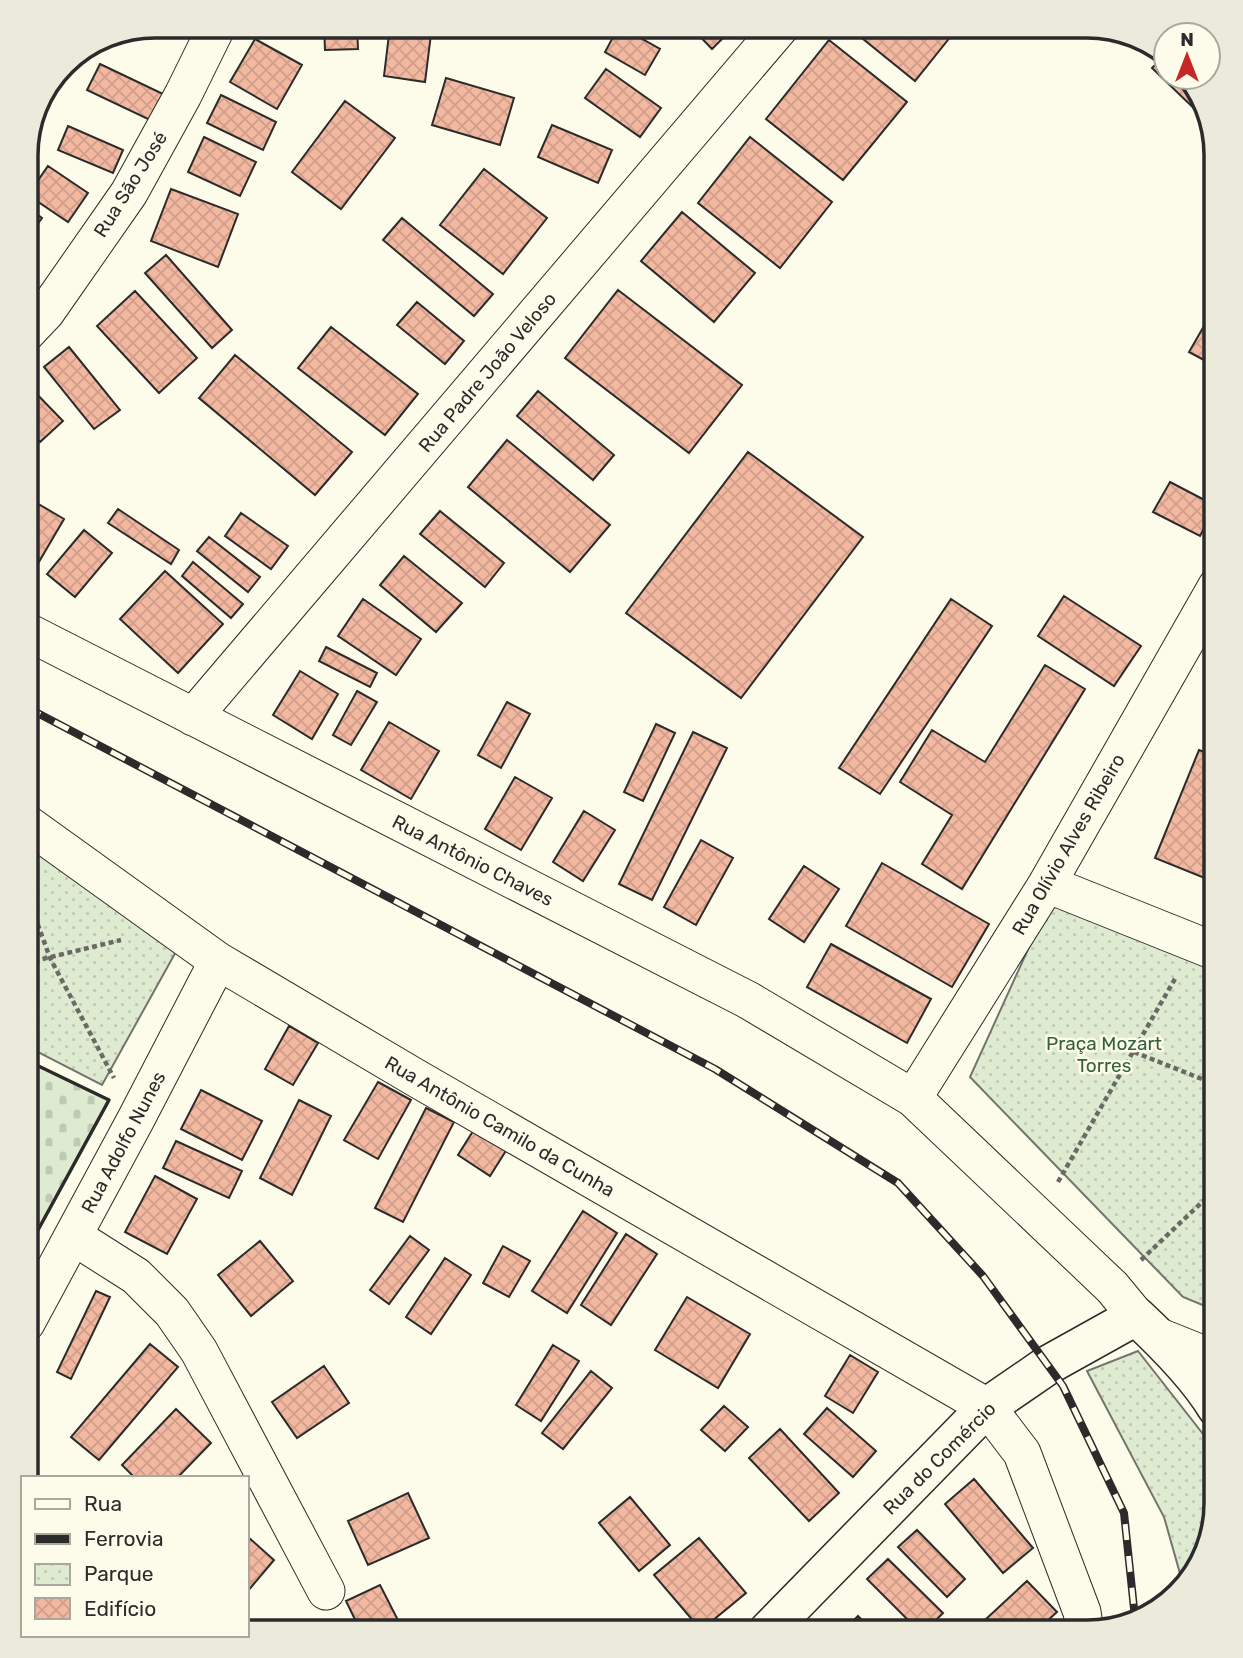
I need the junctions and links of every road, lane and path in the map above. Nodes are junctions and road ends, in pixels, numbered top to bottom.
1 (211, 38) edge
2 (770, 39) edge
3 (39, 320) edge
4 (1204, 609) edge
5 (39, 638) edge
6 (193, 717) junction
7 (38, 832) edge
8 (1047, 884) junction
9 (38, 926) edge
10 (172, 927) junction
11 (1204, 947) edge
12 (1204, 951) edge
13 (50, 958) junction
14 (38, 960) edge
15 (218, 961) junction
16 (1134, 1052) junction
17 (1204, 1080) edge
18 (913, 1098) junction
19 (136, 1119) junction
20 (1204, 1200) edge
21 (1038, 1216) junction
22 (73, 1236) junction
23 (1112, 1287) junction
24 (38, 1301) edge
25 (1147, 1326) junction
26 (1204, 1354) edge
27 (1204, 1390) edge
28 (987, 1407) junction
29 (326, 1591) dead end
30 (780, 1619) edge
31 (1075, 1619) edge

1 - 3 street, Rua São José
2 - 6 street, Rua Padre João Veloso
4 - 8 street, Rua Olívio Alves Ribeiro
5 - 6 street, Rua Antônio Chaves
6 - 18 street, Rua Antônio Chaves
7 - 10 street, Rua Antônio Camilo da Cunha
8 - 11 street
8 - 18 street, Rua Olívio Alves Ribeiro
9 - 13 path
10 - 13 path
10 - 15 street, Rua Antônio Camilo da Cunha
12 - 16 path
13 - 14 path
13 - 19 path
15 - 19 street, Rua Adolfo Nunes
15 - 28 street, Rua Antônio Camilo da Cunha
16 - 17 path
16 - 21 path
18 - 21 street
19 - 22 street, Rua Adolfo Nunes
20 - 23 path
21 - 23 street
22 - 24 street, Rua Adolfo Nunes
22 - 29 street
23 - 25 street
25 - 26 street
25 - 27 street
25 - 28 street, Rua do Comércio
28 - 30 street, Rua do Comércio
28 - 31 street

